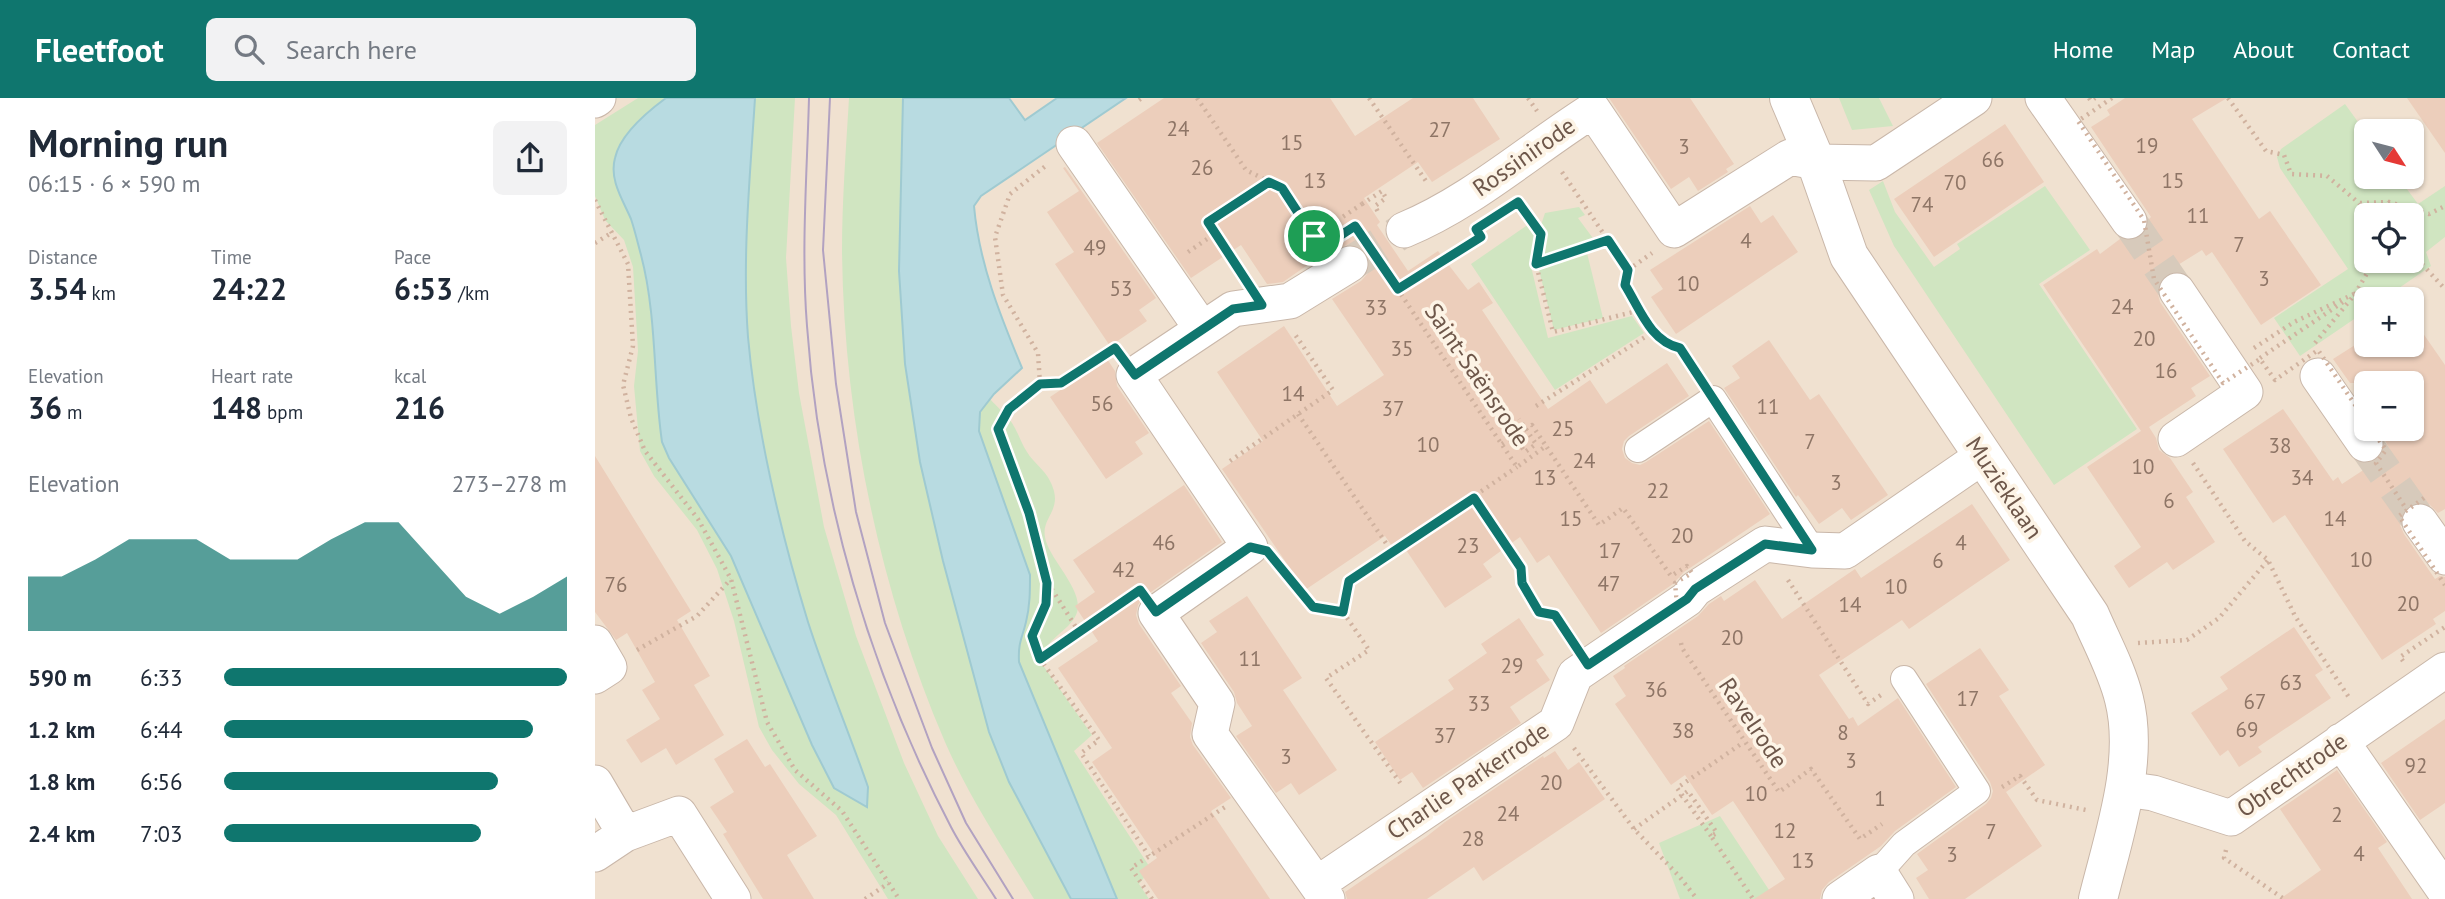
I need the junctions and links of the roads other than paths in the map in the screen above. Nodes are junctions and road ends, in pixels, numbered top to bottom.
1 (1789, 98) edge
2 (1974, 98) edge
3 (2043, 98) edge
4 (1074, 144) road end
5 (1816, 162) junction
6 (2129, 221) tunnel mouth
7 (1405, 230) tunnel mouth
8 (1359, 255) tunnel mouth
9 (2177, 291) tunnel mouth
10 (1202, 329) junction
11 (2318, 376) road end
12 (2354, 416) tunnel mouth
13 (2176, 439) road end
14 (1637, 449) dead end
15 (1983, 456) junction
16 (2417, 510) tunnel mouth
17 (1812, 550) junction
18 (2445, 557) edge
19 (2445, 670) edge
20 (1904, 680) road end
21 (2354, 732) junction
22 (595, 783) edge
23 (2111, 800) junction
24 (625, 834) junction
25 (595, 854) edge
26 (1888, 885) edge
27 (1322, 891) edge
28 (2445, 891) edge
29 (733, 899) edge
30 (1840, 899) edge
31 (2098, 899) edge

1 - 5 street, Muzieklaan
2 - 5 street
3 - 6 street
4 - 10 street
5 - 7 street, Rossinirode
5 - 15 street, Muzieklaan
8 - 10 street
9 - 13 street
10 - 27 street
11 - 12 street
14 - 17 street
15 - 17 street
15 - 23 street, Muzieklaan
16 - 18 street
17 - 27 street, Charlie Parkerrode
19 - 21 street, Obrechtrode
20 - 26 street
21 - 23 street, Obrechtrode
21 - 28 street
22 - 24 street
23 - 31 street, Muzieklaan
24 - 25 street
24 - 29 street
26 - 30 street

